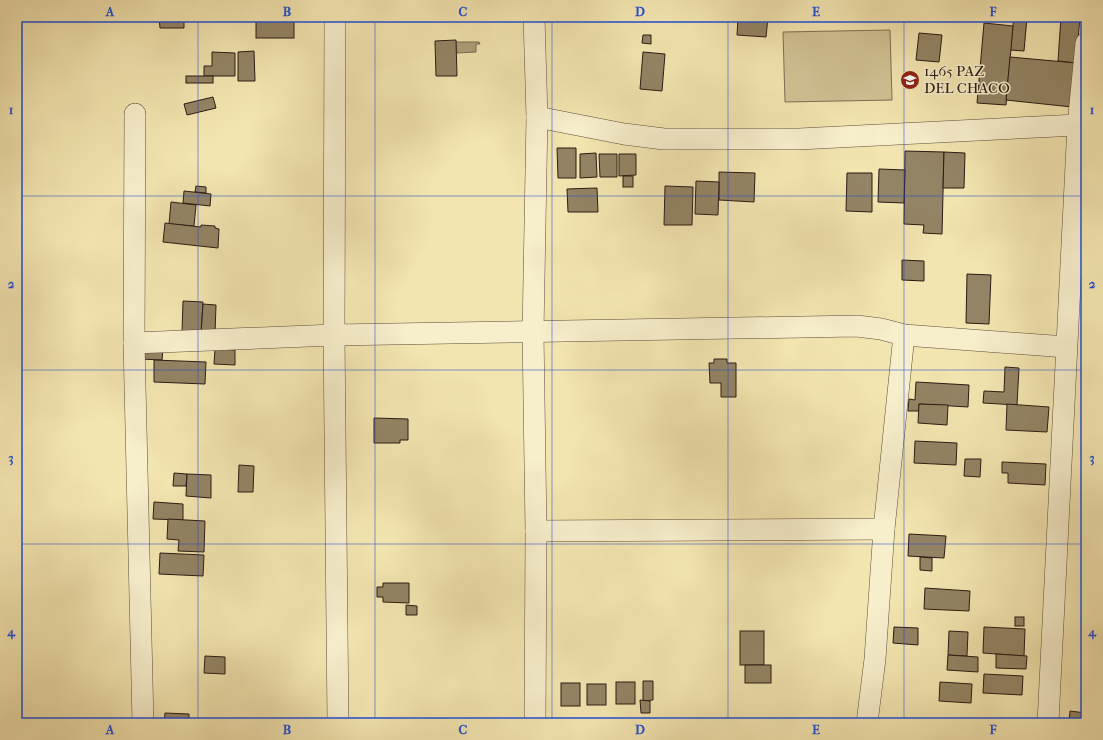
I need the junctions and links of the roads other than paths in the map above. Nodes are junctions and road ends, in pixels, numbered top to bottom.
1 (334, 17) edge
2 (534, 17) edge
3 (1086, 43) edge
4 (135, 114) dead end
5 (537, 117) junction
6 (1078, 125) junction
7 (533, 332) junction
8 (334, 335) junction
9 (904, 335) junction
10 (134, 343) junction
11 (1066, 347) junction
12 (884, 529) junction
13 (536, 530) junction
14 (142, 723) edge
15 (338, 723) edge
16 (535, 723) edge
17 (867, 723) edge
18 (1048, 723) edge

1 - 8 street
2 - 5 street
3 - 6 street
4 - 10 street
5 - 6 street
5 - 7 street
6 - 11 street
7 - 8 street
7 - 9 street
7 - 13 street
8 - 10 street
8 - 15 street
9 - 11 street
9 - 12 street
10 - 14 street
11 - 18 street
12 - 13 street
12 - 17 street
13 - 16 street

